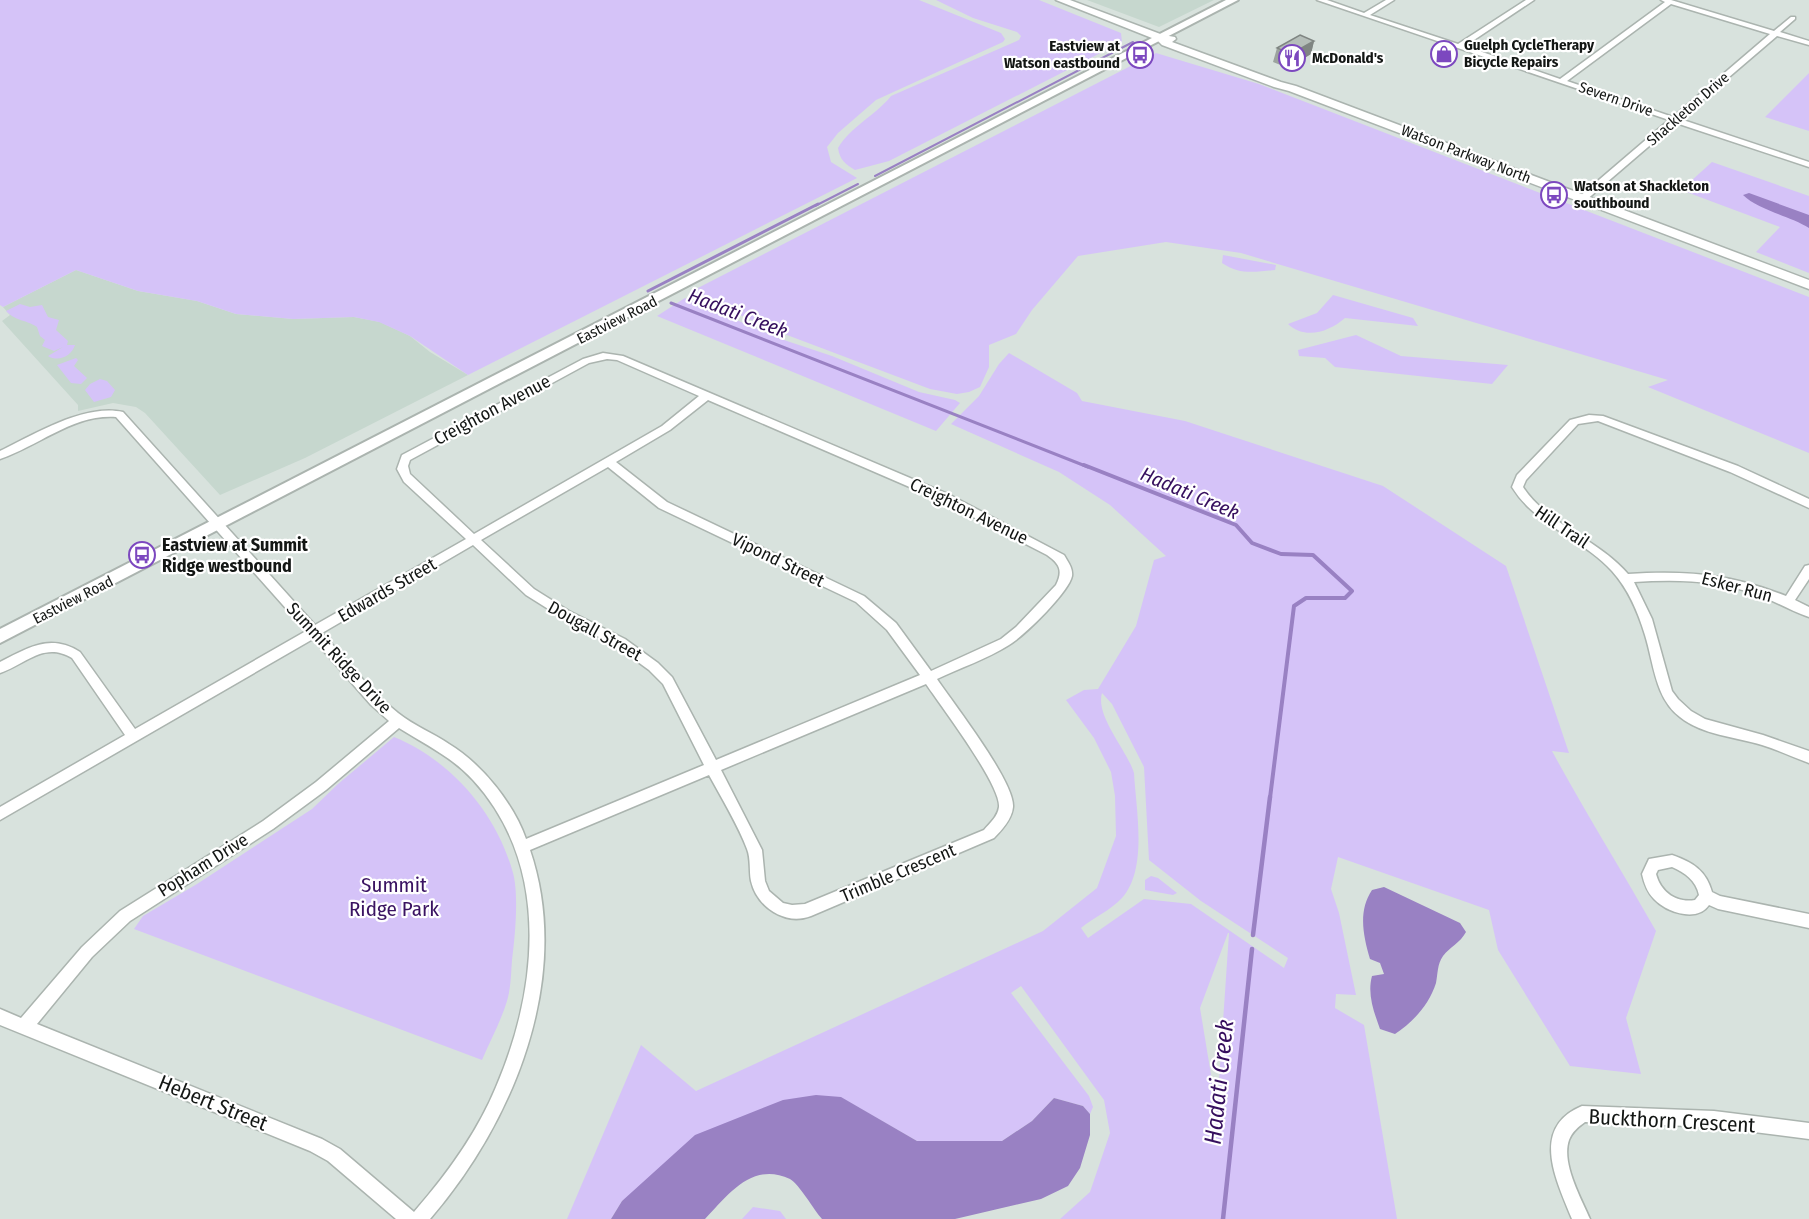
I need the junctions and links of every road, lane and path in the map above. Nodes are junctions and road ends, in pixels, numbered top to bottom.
1 (1061, 0) edge
2 (1233, 0) edge
3 (1320, 0) edge
4 (1390, 0) edge
5 (1531, 0) edge
6 (1667, 1) edge
7 (1365, 15) junction
8 (1794, 18) dead end
9 (1776, 33) junction
10 (1161, 38) junction
11 (1809, 43) edge
12 (1459, 46) junction
13 (1563, 81) junction
14 (1676, 120) junction
15 (1809, 165) edge
16 (1582, 199) junction
17 (1809, 285) edge
18 (707, 395) junction
19 (2, 451) edge
20 (609, 462) junction
21 (1809, 504) edge
22 (219, 524) junction
23 (475, 540) junction
24 (1809, 569) edge
25 (1626, 578) junction
26 (1788, 602) junction
27 (1809, 612) edge
28 (313, 632) junction
29 (0, 637) edge
30 (0, 668) edge
31 (929, 677) junction
32 (399, 721) junction
33 (133, 736) junction
34 (1809, 757) edge
35 (713, 768) junction
36 (0, 814) edge
37 (525, 846) junction
38 (1706, 896) dead end
39 (1809, 921) edge
40 (0, 1017) edge
41 (24, 1027) junction
42 (1809, 1131) edge
43 (409, 1219) edge
44 (419, 1219) edge
45 (1581, 1219) edge

1 - 10 main road, Watson Parkway North
2 - 10 street, Eastview Road
3 - 7 street, Severn Drive
4 - 7 street
5 - 12 street
6 - 9 street
6 - 13 street
7 - 12 street, Severn Drive
8 - 9 street, Shackleton Drive
9 - 11 street
9 - 14 street, Shackleton Drive
10 - 16 main road, Watson Parkway North
10 - 22 street, Eastview Road
12 - 13 street, Severn Drive
13 - 14 street, Severn Drive
14 - 15 street, Severn Drive
14 - 16 street, Shackleton Drive
16 - 17 main road, Watson Parkway North
18 - 20 street, Edwards Street
18 - 23 street, Creighton Avenue
18 - 31 street, Creighton Avenue
19 - 22 street, Summit Ridge Drive
20 - 23 street, Edwards Street
20 - 31 street, Vipond Street
21 - 25 street, Hill Trail
22 - 28 street, Summit Ridge Drive
22 - 29 street, Eastview Road
23 - 28 street, Edwards Street
23 - 35 street, Dougall Street
24 - 26 street
25 - 26 street, Esker Run
25 - 34 street, Hill Trail
26 - 27 street, Esker Run
28 - 32 street, Summit Ridge Drive
28 - 33 street, Edwards Street
30 - 33 street
31 - 35 street, Creighton Avenue
31 - 35 street, Trimble Crescent
32 - 37 street, Summit Ridge Drive
32 - 41 street, Popham Drive
33 - 36 street, Edwards Street
35 - 37 street, Creighton Avenue
37 - 44 street, Summit Ridge Drive
38 - 39 street
40 - 41 street, Hebert Street
41 - 43 street, Hebert Street
42 - 45 street, Buckthorn Crescent

